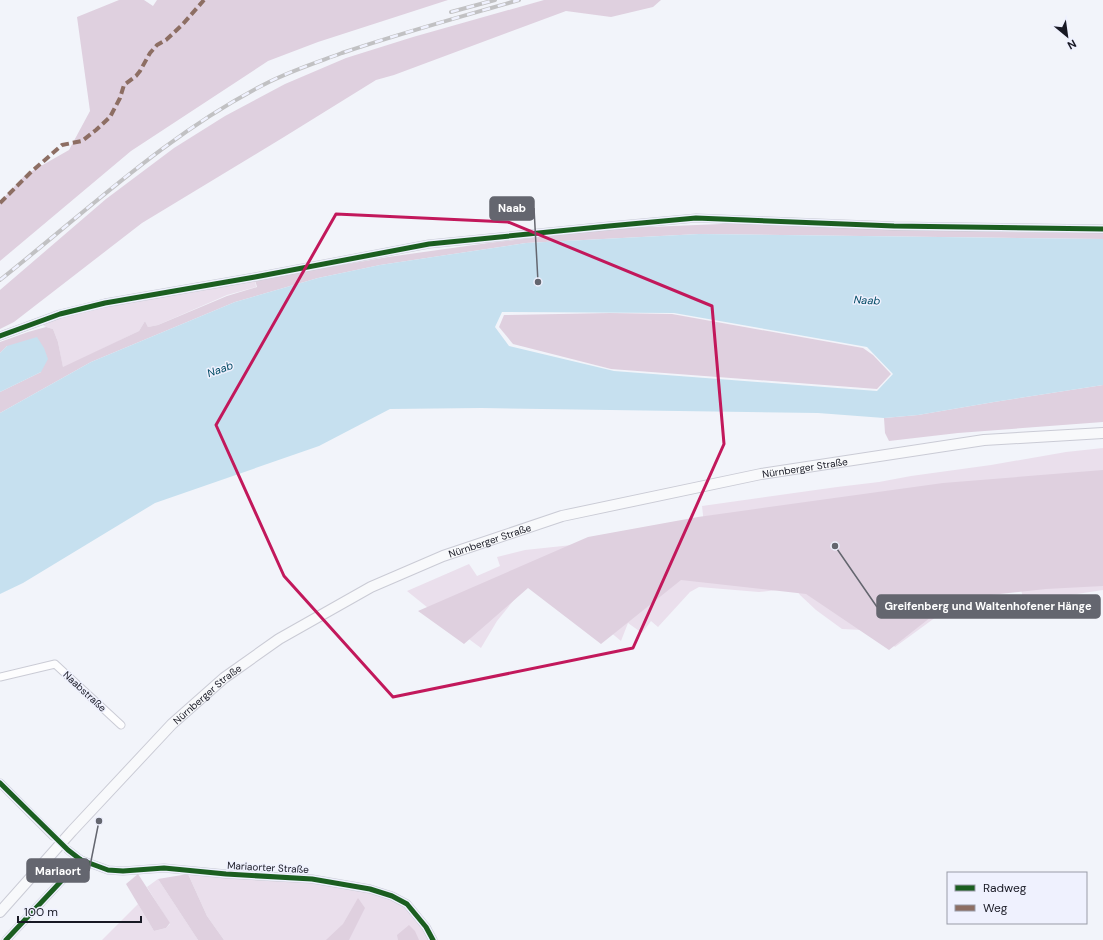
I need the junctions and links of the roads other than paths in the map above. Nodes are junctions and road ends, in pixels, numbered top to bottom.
1 (1103, 229) edge
2 (0, 336) edge
3 (1103, 433) edge
4 (0, 678) edge
5 (122, 725) dead end
6 (0, 783) edge
7 (54, 836) dead end
8 (68, 850) dead end
9 (80, 860) junction
10 (0, 912) edge
11 (6, 940) edge
12 (433, 940) edge

1 - 2 street
3 - 10 main road, Nürnberger Straße
4 - 5 street, Naabstraße
6 - 7 street
8 - 9 street
9 - 11 street
9 - 12 street, Mariaorter Straße

